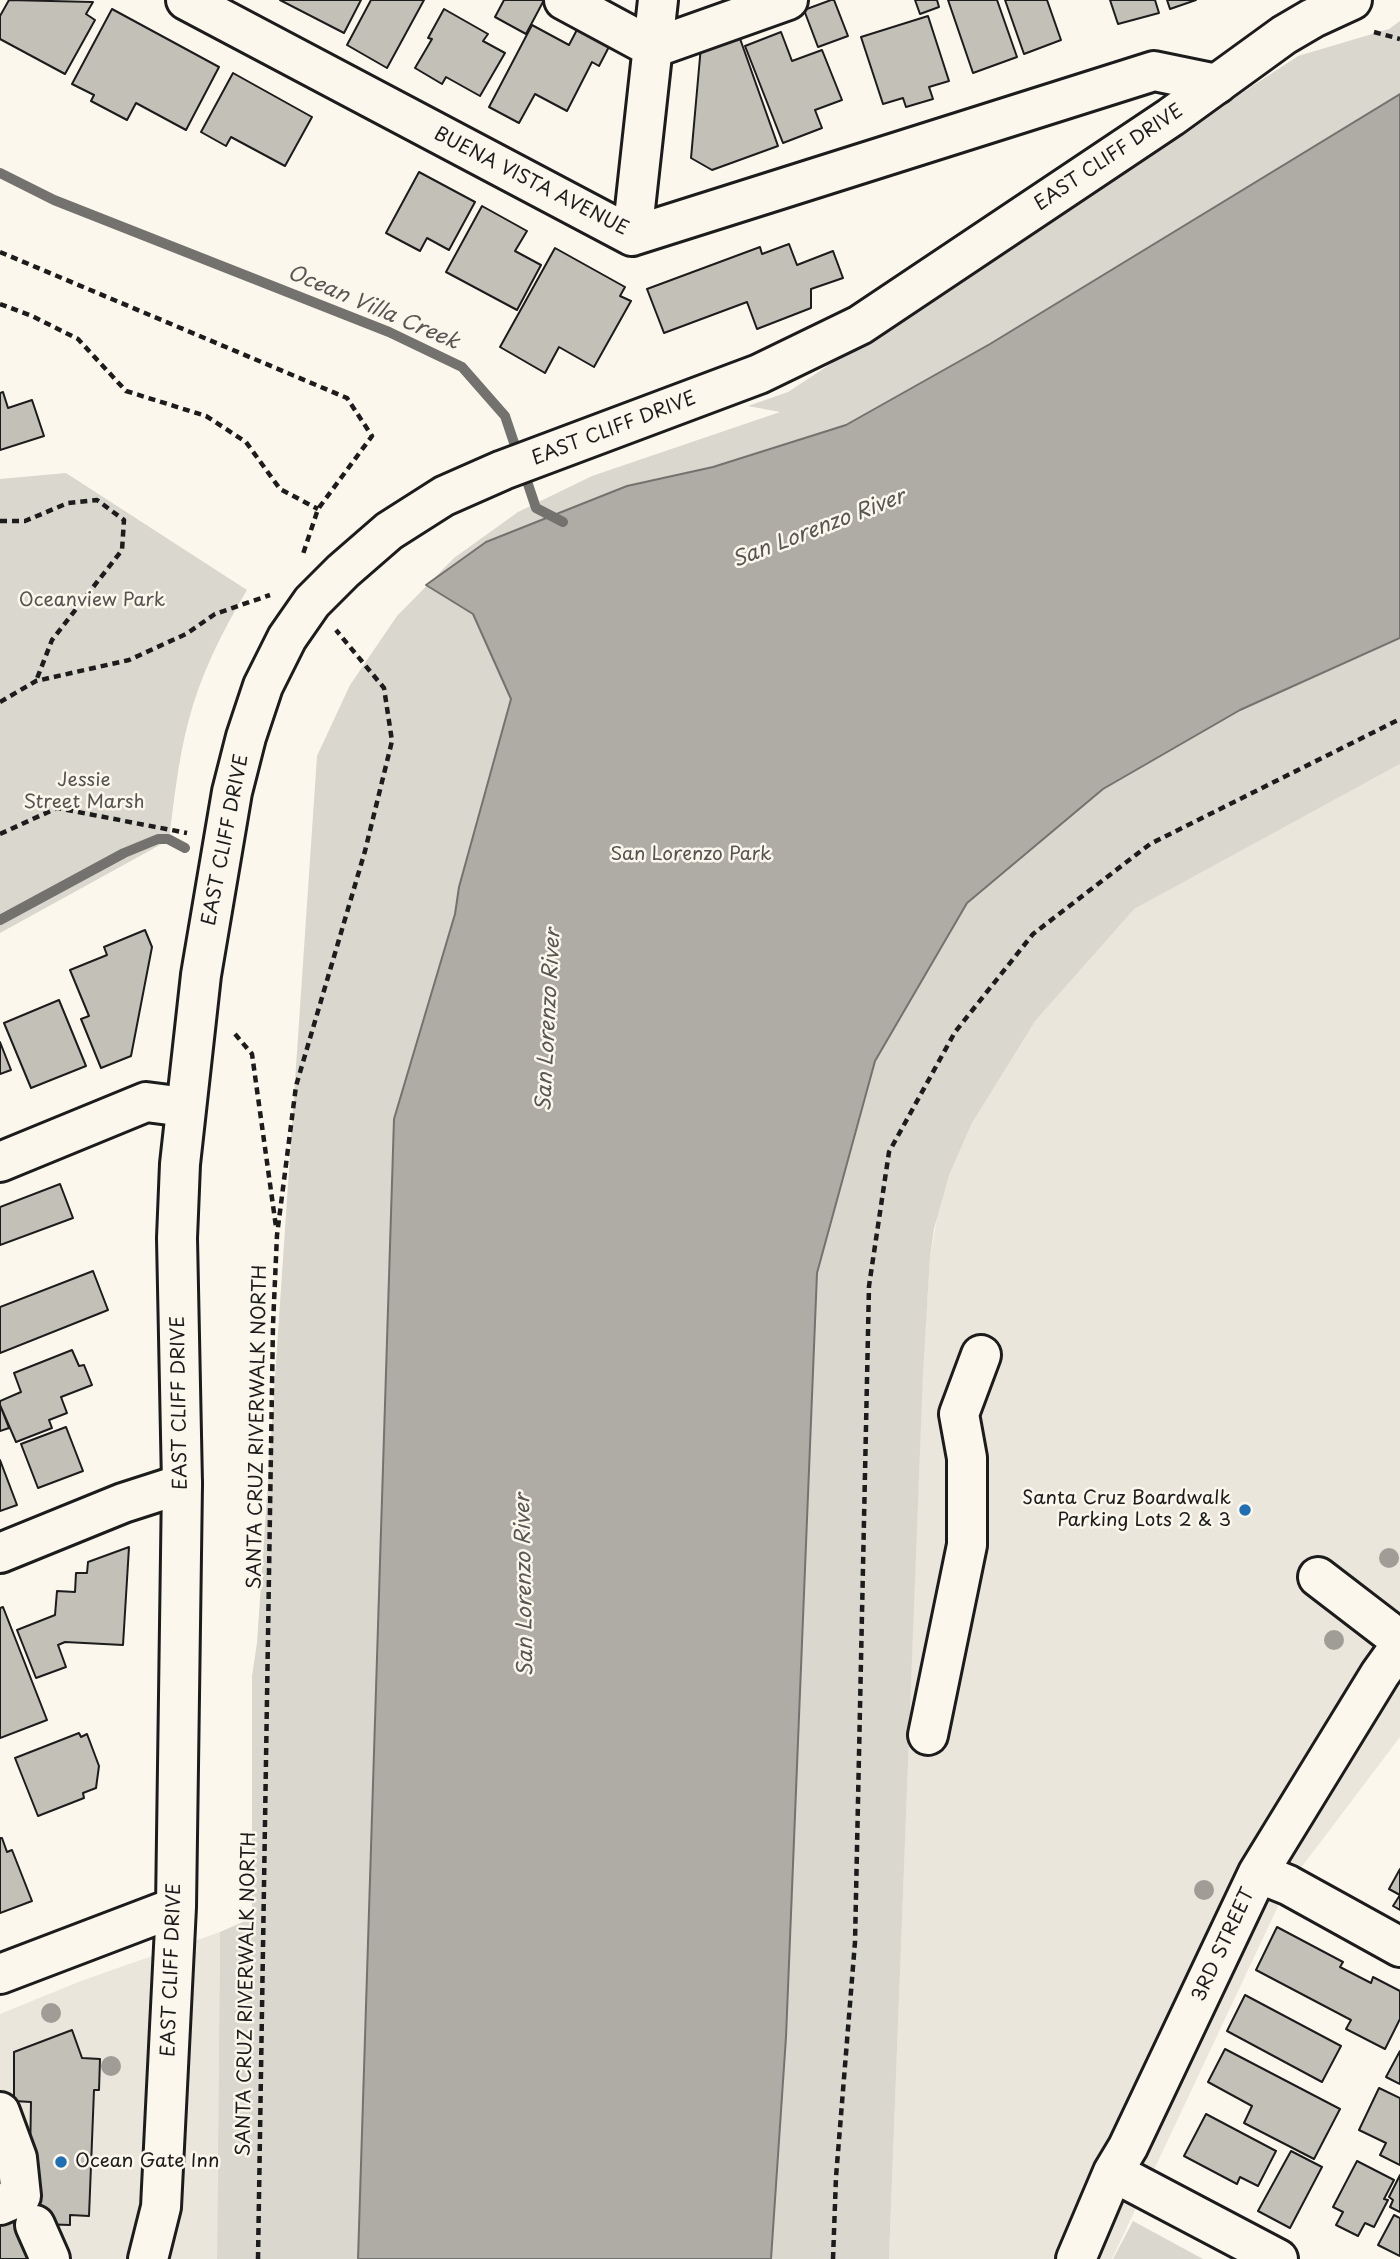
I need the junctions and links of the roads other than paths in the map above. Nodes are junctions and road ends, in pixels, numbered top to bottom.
1 (186, 0) edge
2 (564, 0) edge
3 (657, 0) edge
4 (788, 0) edge
5 (1308, 9) edge
6 (1361, 16) edge
7 (653, 48) junction
8 (1217, 84) junction
9 (1096, 89) junction
10 (1171, 117) junction
11 (632, 236) junction
12 (185, 1107) junction
13 (0, 1162) edge
14 (981, 1354) dead end
15 (182, 1484) junction
16 (0, 1553) edge
17 (1318, 1577) dead end
18 (1400, 1643) edge
19 (928, 1735) dead end
20 (1258, 1873) junction
21 (176, 1907) junction
22 (1400, 1947) edge
23 (0, 1974) edge
24 (0, 2112) edge
25 (1113, 2172) junction
26 (27, 2220) edge
27 (148, 2259) edge
28 (1076, 2259) edge
29 (1278, 2259) edge

1 - 11 main road, BUENA VISTA AVENUE
2 - 7 main road
3 - 7 main road
4 - 7 main road
5 - 6 main road, EAST CLIFF DRIVE
5 - 8 main road, EAST CLIFF DRIVE
7 - 11 main road
8 - 9 main road, BUENA VISTA AVENUE
8 - 10 main road, EAST CLIFF DRIVE
9 - 10 main road, BUENA VISTA AVENUE
9 - 11 main road, BUENA VISTA AVENUE
10 - 12 main road, EAST CLIFF DRIVE
12 - 13 main road
12 - 15 main road, EAST CLIFF DRIVE
14 - 19 main road
15 - 16 main road
15 - 21 main road, EAST CLIFF DRIVE
17 - 18 main road
18 - 20 main road, 3RD STREET
20 - 22 main road
20 - 25 main road, 3RD STREET
21 - 23 main road
21 - 27 main road, EAST CLIFF DRIVE
24 - 26 main road
25 - 28 main road, 3RD STREET
25 - 29 main road

